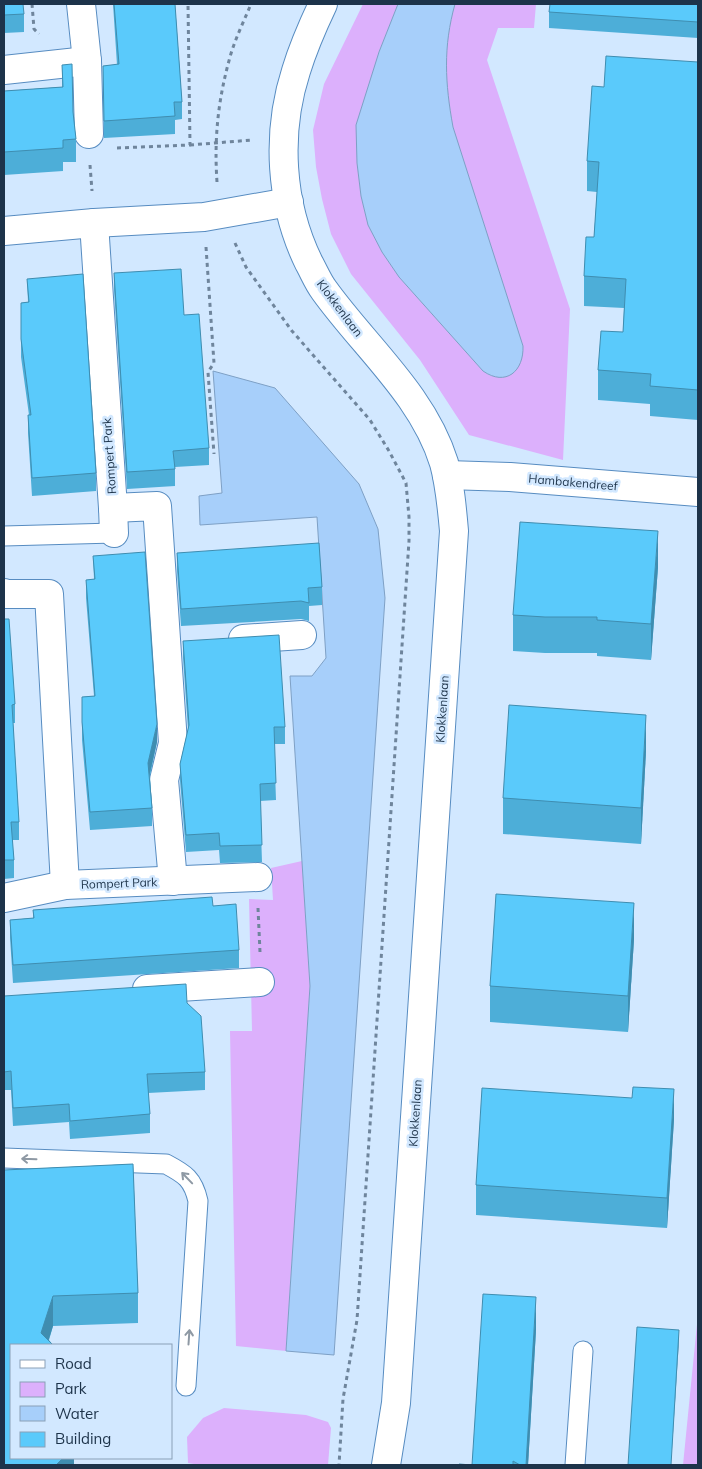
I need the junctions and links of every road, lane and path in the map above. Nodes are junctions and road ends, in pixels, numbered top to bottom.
1 (81, 4) edge
2 (188, 4) edge
3 (251, 4) edge
4 (323, 4) edge
5 (87, 61) junction
6 (4, 70) edge
7 (285, 137) junction
8 (89, 142) junction
9 (216, 142) junction
10 (190, 145) junction
11 (289, 202) junction
12 (213, 215) junction
13 (94, 222) junction
14 (4, 232) edge
15 (214, 454) dead end
16 (447, 475) junction
17 (698, 492) edge
18 (113, 520) junction
19 (4, 536) edge
20 (4, 594) edge
21 (302, 635) dead end
22 (166, 643) junction
23 (258, 877) joint
24 (173, 881) junction
25 (65, 885) junction
26 (4, 898) edge
27 (260, 982) joint
28 (122, 991) edge
29 (4, 1158) edge
30 (584, 1351) dead end
31 (186, 1386) dead end
32 (339, 1465) edge
33 (386, 1465) edge
34 (575, 1465) edge

1 - 5 street
2 - 10 path
3 - 9 path
4 - 7 street, Klokkenlaan
5 - 6 street
5 - 8 street
7 - 9 path
7 - 11 street, Klokkenlaan
8 - 10 path
8 - 13 path
9 - 10 path
9 - 12 path
11 - 12 street
11 - 16 street, Klokkenlaan
12 - 13 street
12 - 15 path
12 - 32 path
13 - 14 street
13 - 18 street, Rompert Park
16 - 17 street, Hambakendreef
16 - 33 street, Klokkenlaan
18 - 19 lane, Rompert Park
18 - 22 street, Rompert Park
20 - 25 street, Rompert Park
21 - 22 street
22 - 24 street, Rompert Park
23 - 24 street, Rompert Park
23 - 27 path
24 - 25 street, Rompert Park
25 - 26 street, Rompert Park
27 - 28 street
31 -> 29 lane
30 - 34 lane

